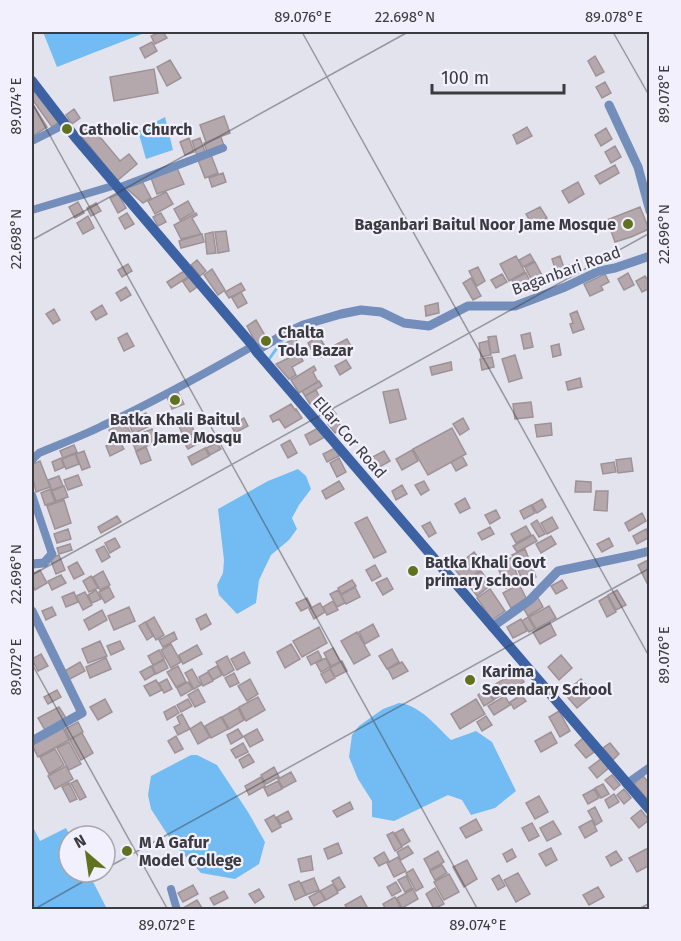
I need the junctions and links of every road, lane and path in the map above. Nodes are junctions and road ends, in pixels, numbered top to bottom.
1 (32, 81) edge
2 (609, 105) dead end
3 (65, 124) junction
4 (32, 141) edge
5 (223, 148) dead end
6 (117, 186) junction
7 (649, 208) edge
8 (32, 210) edge
9 (650, 256) edge
10 (254, 348) junction
11 (32, 459) edge
12 (32, 495) edge
13 (650, 551) edge
14 (52, 554) joint
15 (32, 564) edge
16 (32, 611) edge
17 (492, 627) junction
18 (32, 741) edge
19 (650, 767) edge
20 (626, 784) junction
21 (650, 810) edge
22 (171, 889) dead end
23 (177, 909) edge

1 - 3 main road, Ellar Cor Road
2 - 7 street
3 - 4 street
3 - 6 main road, Ellar Cor Road
5 - 6 street
6 - 8 street
6 - 10 main road, Ellar Cor Road
9 - 10 street, Baganbari Road
10 - 11 street
10 - 17 main road, Ellar Cor Road
12 - 14 street
13 - 17 street
14 - 15 street
16 - 18 street
17 - 20 main road, Ellar Cor Road
19 - 20 street
20 - 21 main road, Ellar Cor Road
22 - 23 street

